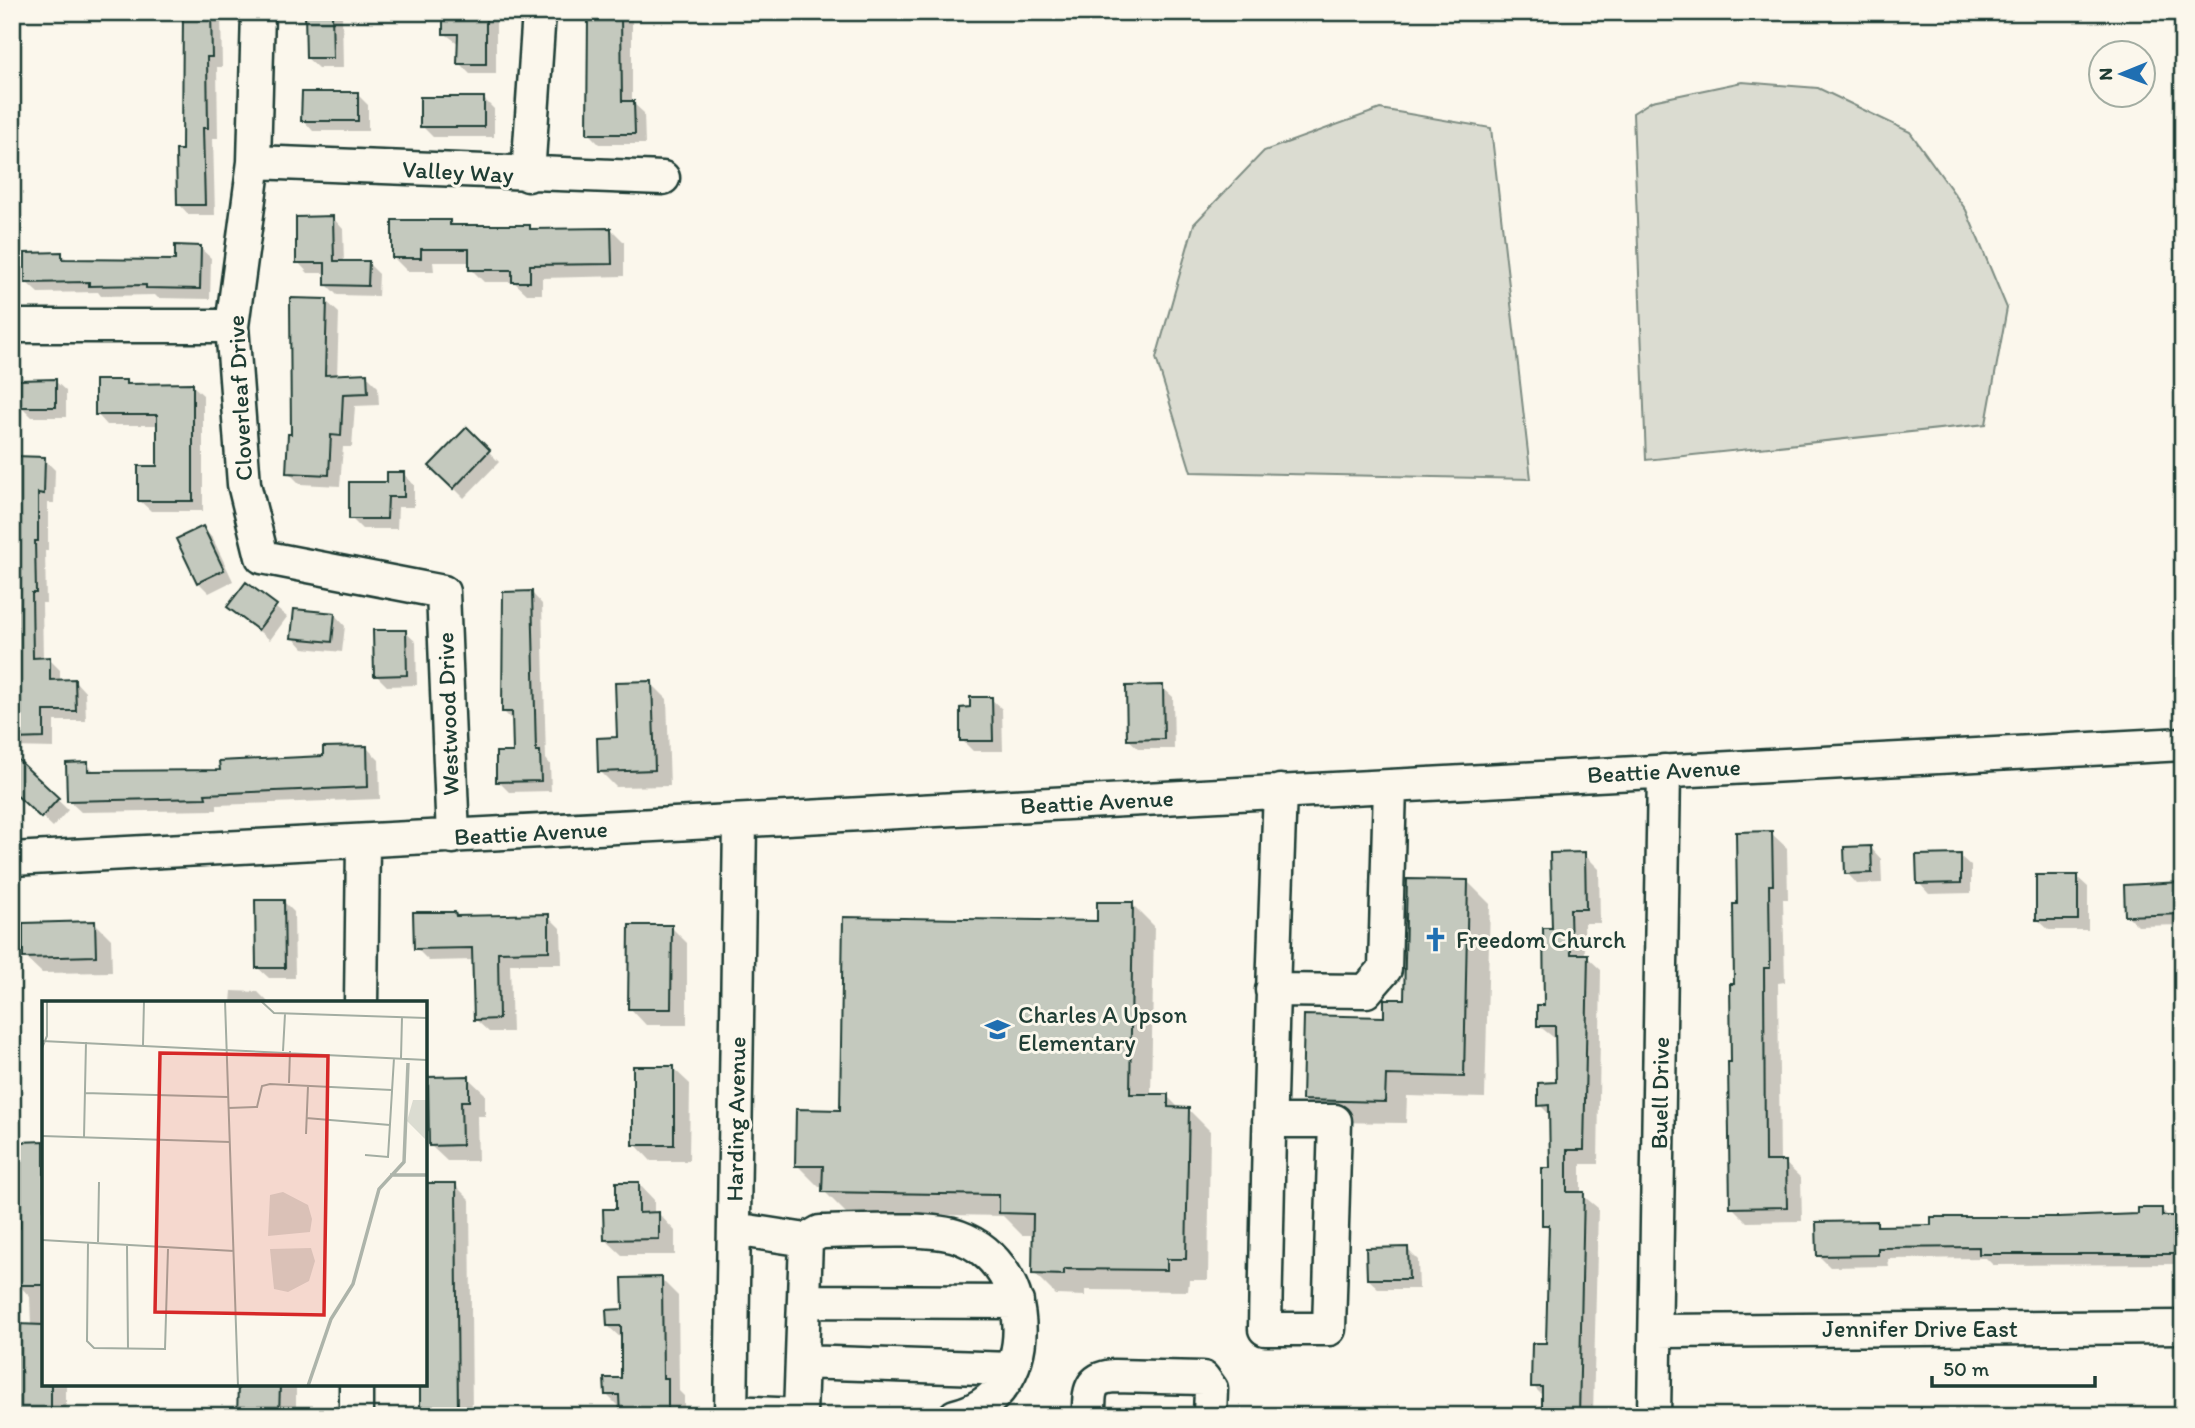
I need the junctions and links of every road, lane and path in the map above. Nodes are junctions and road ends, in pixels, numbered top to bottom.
1 (258, 12) edge
2 (539, 12) edge
3 (254, 162) junction
4 (528, 175) junction
5 (663, 178) dead end
6 (12, 326) edge
7 (232, 326) junction
8 (443, 592) joint
9 (2183, 744) edge
10 (1664, 771) junction
11 (1390, 786) junction
12 (1280, 791) junction
13 (740, 822) junction
14 (453, 837) junction
15 (363, 843) junction
16 (12, 859) edge
17 (1272, 990) junction
18 (361, 1001) edge
19 (1269, 1121) junction
20 (734, 1229) junction
21 (806, 1240) junction
22 (804, 1301) junction
23 (1017, 1302) junction
24 (2183, 1327) edge
25 (1657, 1331) junction
26 (802, 1362) junction
27 (1011, 1369) junction
28 (356, 1386) edge
29 (731, 1414) edge
30 (800, 1415) edge
31 (356, 1416) edge
32 (814, 1416) edge
33 (955, 1416) edge
34 (1089, 1416) edge
35 (1210, 1416) edge
36 (1654, 1416) edge

1 - 3 street, Cloverleaf Drive
2 - 4 street
3 - 4 street, Valley Way
3 - 7 street, Cloverleaf Drive
4 - 5 street, Valley Way
6 - 7 street
7 - 8 street, Cloverleaf Drive
8 - 14 street, Westwood Drive
9 - 10 street, Beattie Avenue
10 - 11 street, Beattie Avenue
10 - 25 street, Buell Drive
11 - 12 street, Beattie Avenue
11 - 17 street
12 - 13 street, Beattie Avenue
12 - 17 street
13 - 14 street, Beattie Avenue
13 - 20 street, Harding Avenue
14 - 15 street, Beattie Avenue
15 - 16 street, Beattie Avenue
15 - 18 street
17 - 19 street
19 - 19 street
20 - 21 street
20 - 29 street, Harding Avenue
21 - 22 street
21 - 23 street
22 - 23 street
22 - 26 street
23 - 27 street
24 - 25 street, Jennifer Drive East
25 - 36 street, Buell Drive
26 - 27 street
26 - 30 street
27 - 33 street
28 - 31 street
29 - 30 street
30 - 32 street
34 - 35 street

